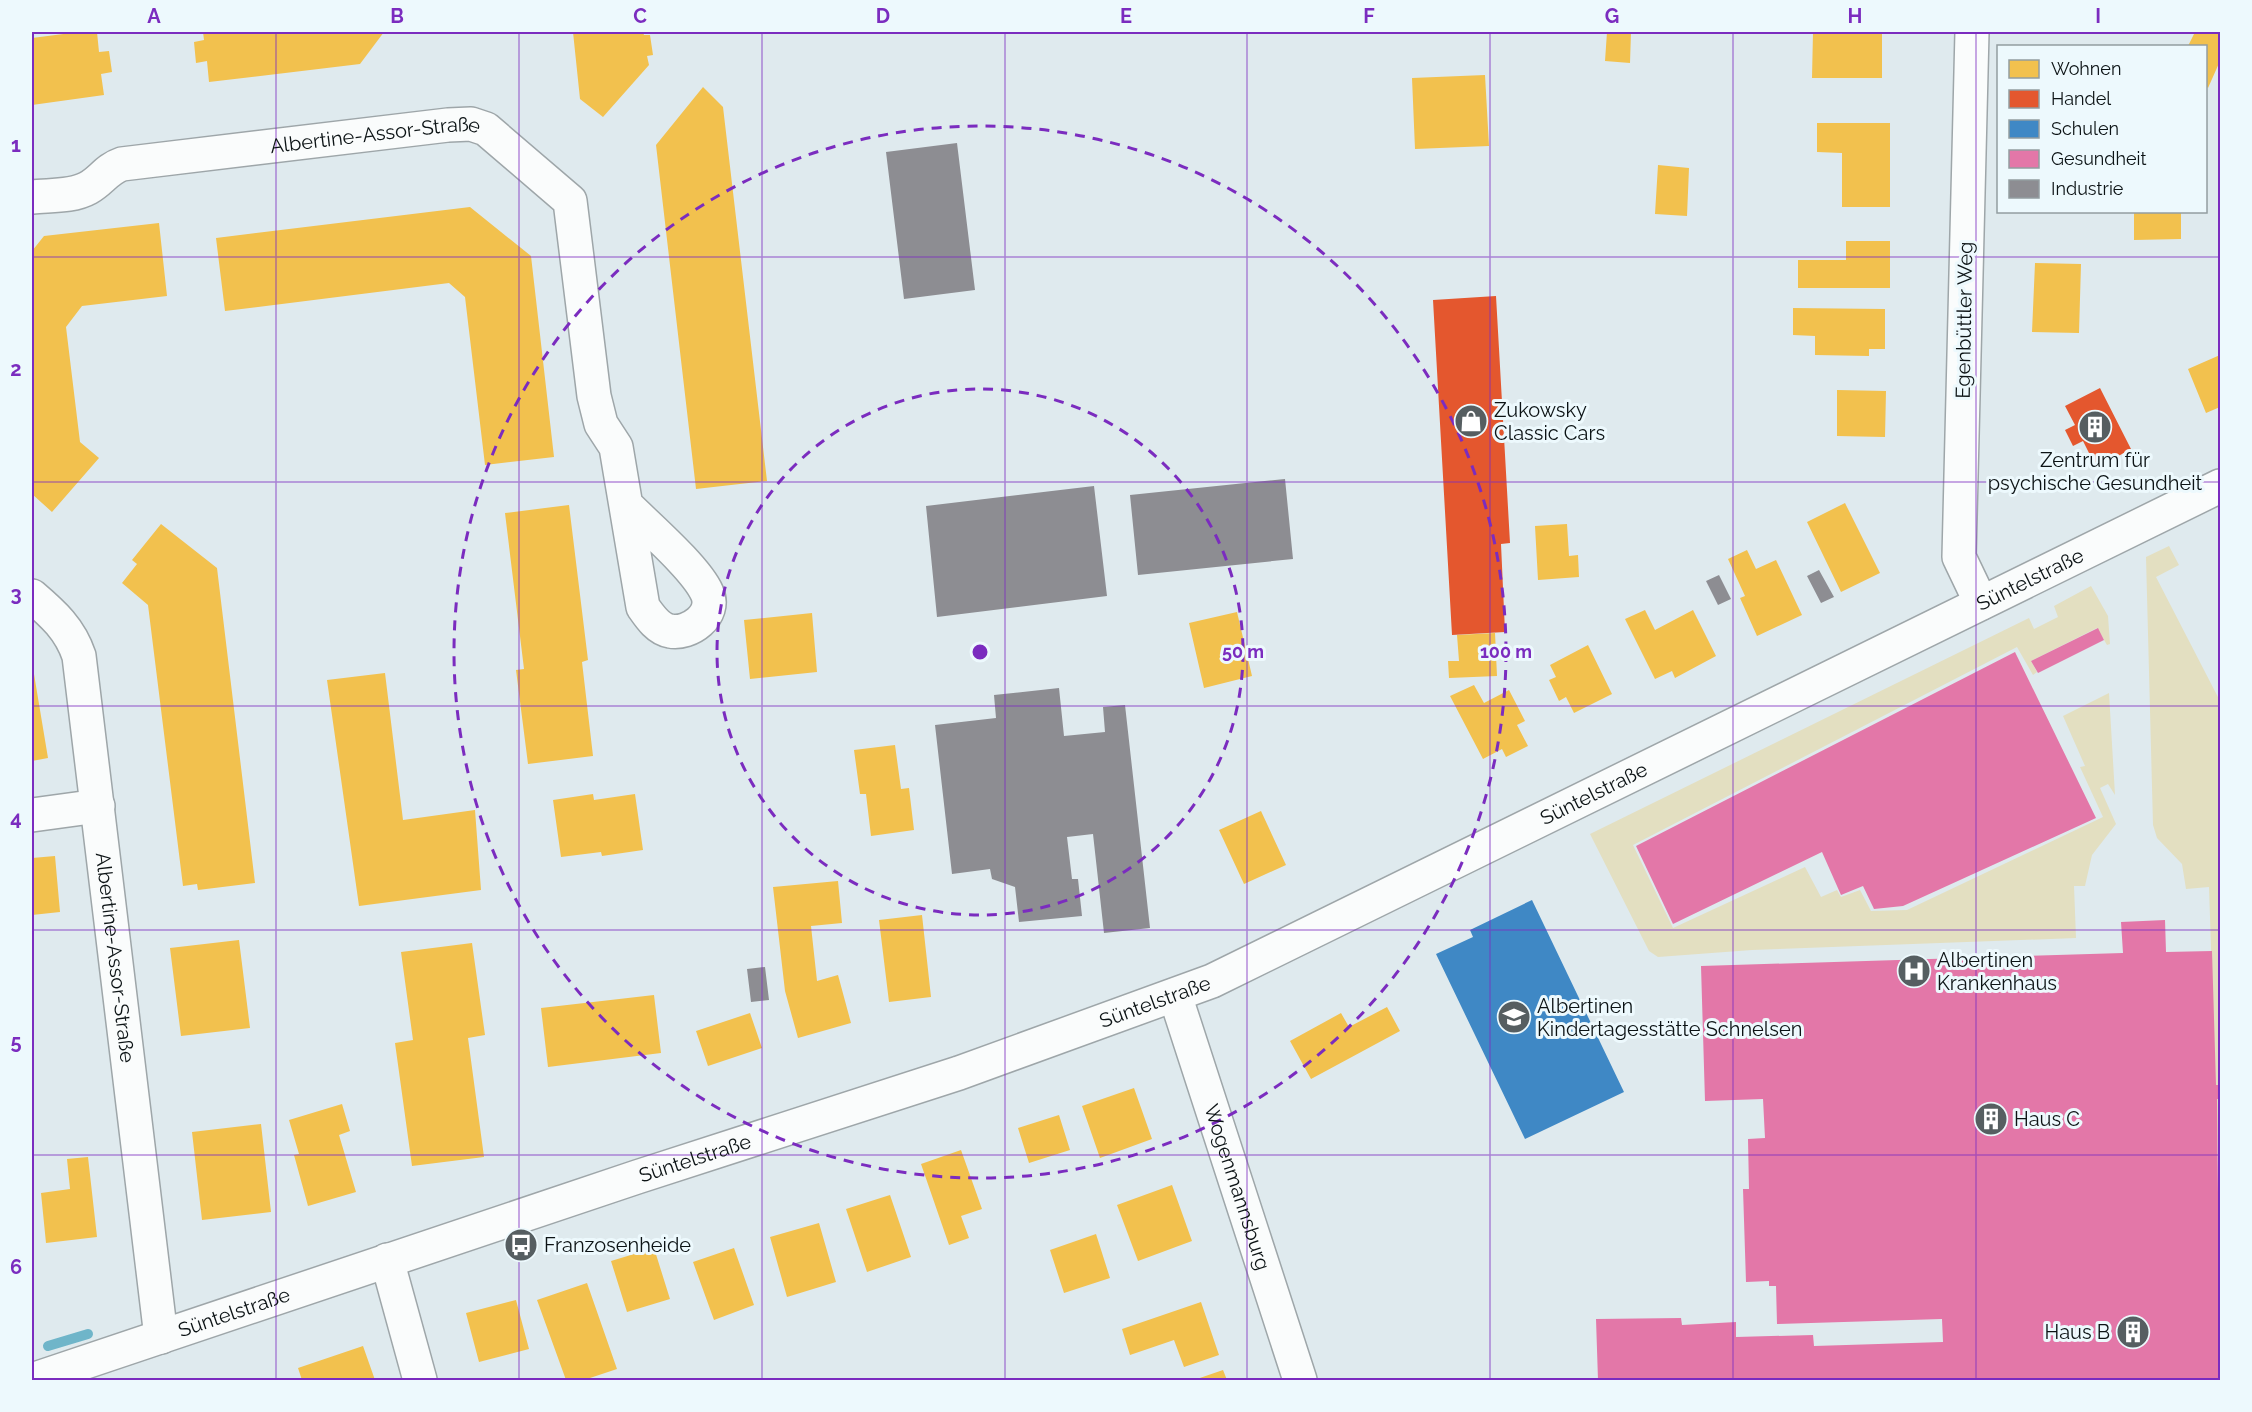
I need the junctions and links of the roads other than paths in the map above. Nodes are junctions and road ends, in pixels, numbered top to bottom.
1 (1972, 32) edge
2 (32, 197) edge
3 (2220, 486) edge
4 (626, 505) dead end
5 (32, 596) edge
6 (1981, 603) junction
7 (98, 806) junction
8 (32, 815) edge
9 (1175, 995) junction
10 (387, 1260) junction
11 (161, 1337) junction
12 (32, 1380) edge
13 (420, 1380) edge
14 (1300, 1380) edge

1 - 6 street, Egenbüttler Weg
2 - 4 street, Albertine-Assor-Straße
3 - 6 street, Süntelstraße
5 - 7 street, Albertine-Assor-Straße
6 - 9 street, Süntelstraße
7 - 8 street
7 - 11 street, Albertine-Assor-Straße
9 - 10 street, Süntelstraße
9 - 14 street, Wogenmannsburg
10 - 11 street, Süntelstraße
10 - 13 street
11 - 12 street, Süntelstraße

